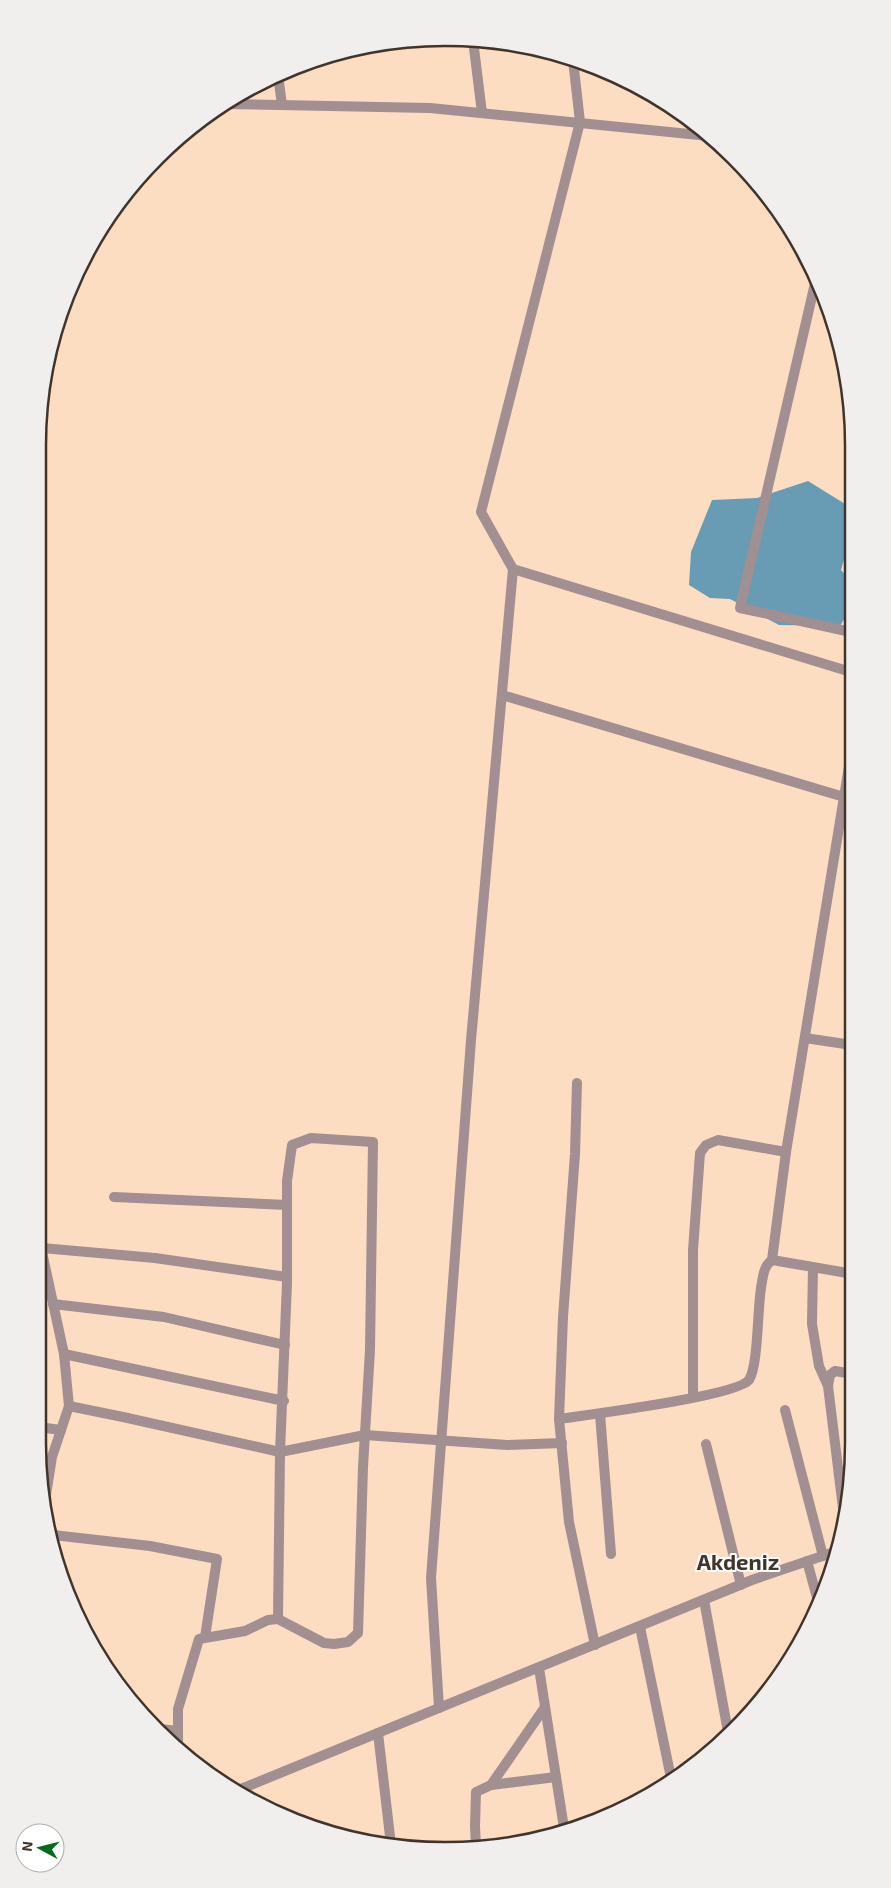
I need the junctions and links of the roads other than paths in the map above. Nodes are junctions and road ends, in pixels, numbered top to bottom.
1 (474, 47) edge
2 (574, 67) edge
3 (279, 83) edge
4 (239, 104) edge
5 (282, 105) junction
6 (482, 113) junction
7 (580, 122) junction
8 (696, 135) edge
9 (813, 291) edge
10 (513, 569) junction
11 (845, 631) edge
12 (845, 670) edge
13 (502, 695) junction
14 (845, 791) edge
15 (844, 797) junction
16 (806, 1038) junction
17 (845, 1044) edge
18 (577, 1083) dead end
19 (786, 1152) junction
20 (114, 1197) dead end
21 (287, 1205) junction
22 (46, 1248) edge
23 (772, 1260) junction
24 (813, 1267) junction
25 (46, 1268) edge
26 (845, 1273) edge
27 (287, 1277) junction
28 (53, 1304) junction
29 (285, 1345) junction
30 (64, 1354) junction
31 (845, 1373) edge
32 (828, 1386) junction
33 (693, 1398) junction
34 (284, 1401) junction
35 (69, 1406) junction
36 (785, 1410) dead end
37 (600, 1414) junction
38 (559, 1419) junction
39 (46, 1428) edge
40 (61, 1430) junction
41 (365, 1435) junction
42 (442, 1442) junction
43 (562, 1443) junction
44 (706, 1444) dead end
45 (280, 1452) junction
46 (48, 1480) edge
47 (841, 1494) edge
48 (58, 1536) edge
49 (611, 1554) dead end
50 (829, 1554) edge
51 (823, 1556) junction
52 (807, 1561) junction
53 (741, 1585) junction
54 (815, 1592) edge
55 (704, 1600) junction
56 (278, 1619) junction
57 (640, 1627) junction
58 (205, 1637) junction
59 (595, 1645) junction
60 (539, 1668) junction
61 (545, 1707) junction
62 (439, 1708) junction
63 (727, 1726) edge
64 (168, 1730) edge
65 (178, 1731) junction
66 (378, 1733) junction
67 (178, 1739) edge
68 (670, 1772) edge
69 (556, 1777) junction
70 (491, 1785) junction
71 (245, 1787) edge
72 (563, 1824) edge
73 (390, 1838) edge
74 (475, 1841) edge

1 - 6 street
2 - 7 street
3 - 5 street
4 - 5 street
5 - 6 street
6 - 7 street
7 - 8 street
7 - 10 street
9 - 11 street
10 - 12 street
10 - 13 street
13 - 15 street
13 - 42 street
14 - 15 street
15 - 16 street
16 - 17 street
16 - 19 street
18 - 38 street
19 - 23 street
19 - 33 street
20 - 21 street
21 - 27 street
21 - 41 street
22 - 27 street
23 - 24 street
23 - 33 street
24 - 26 street
24 - 32 street
25 - 28 street
27 - 29 street
28 - 29 street
28 - 30 street
29 - 34 street
30 - 34 street
30 - 35 street
31 - 32 street
32 - 47 street
33 - 37 street
34 - 45 street
35 - 40 street
35 - 45 street
36 - 51 street
37 - 38 street
37 - 49 street
38 - 43 street
39 - 40 street
40 - 46 street
41 - 42 street
41 - 45 street
41 - 56 street
42 - 43 street
42 - 62 street
43 - 59 street
44 - 53 street
45 - 56 street
48 - 58 street
50 - 51 street
51 - 52 street
52 - 53 street
52 - 54 street
53 - 55 street
55 - 57 street
55 - 63 street
56 - 58 street
57 - 59 street
57 - 68 street
58 - 65 street
59 - 60 street
60 - 61 street
60 - 62 street
61 - 69 street
61 - 70 street
62 - 66 street
64 - 65 street
65 - 67 street
66 - 71 street
66 - 73 street
69 - 70 street
69 - 72 street
70 - 74 street

